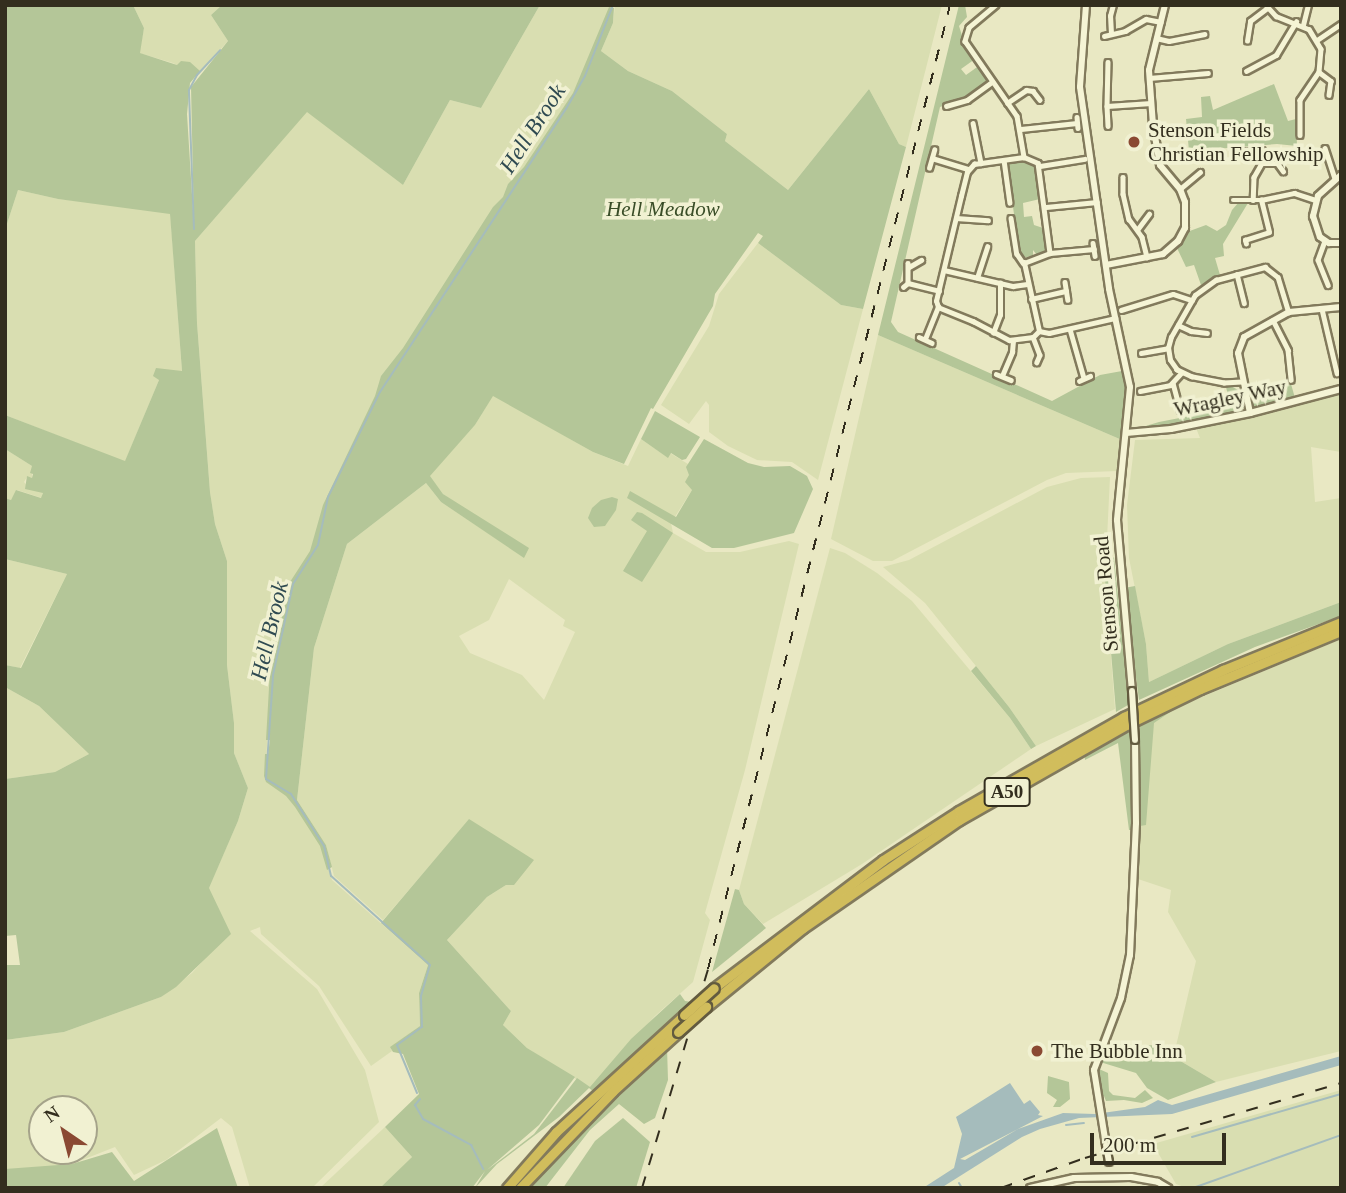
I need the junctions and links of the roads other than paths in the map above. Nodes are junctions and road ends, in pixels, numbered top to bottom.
1 (996, 5) edge
2 (1086, 5) edge
3 (1113, 5) edge
4 (1165, 5) edge
5 (1308, 5) edge
6 (1267, 6) edge
7 (1161, 22) junction
8 (1296, 22) junction
9 (1341, 24) edge
10 (1303, 25) junction
11 (1111, 34) junction
12 (1203, 34) dead end
13 (1104, 36) dead end
14 (1156, 38) junction
15 (1317, 40) junction
16 (1247, 41) dead end
17 (1108, 62) dead end
18 (1246, 71) dead end
19 (1319, 72) junction
20 (1208, 73) dead end
21 (1149, 78) junction
22 (992, 82) junction
23 (1329, 96) dead end
24 (1040, 100) dead end
25 (950, 103) dead end
26 (1007, 103) junction
27 (1151, 103) junction
28 (1107, 106) junction
29 (1078, 123) dead end
30 (975, 126) dead end
31 (1108, 126) dead end
32 (1021, 129) junction
33 (1300, 135) dead end
34 (1325, 148) dead end
35 (934, 150) dead end
36 (1236, 152) dead end
37 (1024, 157) junction
38 (932, 158) junction
39 (1084, 159) dead end
40 (1004, 160) junction
41 (1074, 160) junction
42 (981, 163) junction
43 (1262, 164) junction
44 (1040, 166) junction
45 (1075, 167) dead end
46 (929, 168) dead end
47 (968, 169) junction
48 (1283, 171) dead end
49 (1199, 172) dead end
50 (1123, 177) dead end
51 (1338, 177) edge
52 (1180, 189) junction
53 (1233, 200) dead end
54 (1253, 200) junction
55 (1261, 200) junction
56 (1316, 200) junction
57 (1098, 202) junction
58 (1010, 203) dead end
59 (1046, 207) junction
60 (1149, 214) dead end
61 (956, 218) junction
62 (1011, 218) dead end
63 (988, 220) dead end
64 (1137, 230) junction
65 (1325, 241) junction
66 (1341, 243) edge
67 (1247, 244) dead end
68 (987, 247) dead end
69 (1050, 253) junction
70 (1095, 256) dead end
71 (1147, 258) junction
72 (921, 260) dead end
73 (1024, 263) junction
74 (1106, 265) junction
75 (944, 270) junction
76 (1237, 274) junction
77 (977, 278) junction
78 (1065, 282) dead end
79 (908, 283) junction
80 (1000, 283) junction
81 (1027, 284) junction
82 (1328, 285) dead end
83 (903, 286) dead end
84 (1066, 290) junction
85 (939, 291) junction
86 (1031, 299) junction
87 (1068, 300) dead end
88 (1192, 300) junction
89 (1244, 303) dead end
90 (939, 307) junction
91 (1341, 307) edge
92 (1129, 308) junction
93 (1322, 309) junction
94 (1122, 310) dead end
95 (1289, 312) junction
96 (1130, 315) dead end
97 (1115, 318) junction
98 (1272, 320) junction
99 (1178, 324) junction
100 (1070, 329) junction
101 (1039, 331) junction
102 (993, 333) junction
103 (1207, 333) dead end
104 (919, 337) dead end
105 (1032, 337) junction
106 (925, 339) junction
107 (1013, 341) junction
108 (932, 343) dead end
109 (1168, 348) junction
110 (1149, 351) junction
111 (1141, 353) dead end
112 (1151, 357) dead end
113 (1037, 362) dead end
114 (1334, 369) dead end
115 (1181, 373) junction
116 (996, 374) dead end
117 (1002, 376) junction
118 (1084, 378) dead end
119 (1011, 380) dead end
120 (1291, 380) dead end
121 (1242, 382) junction
122 (1173, 383) junction
123 (1341, 389) edge
124 (1140, 391) dead end
125 (1180, 410) dead end
126 (1250, 413) junction
127 (1126, 433) junction
128 (1341, 622) edge
129 (1341, 631) edge
130 (1111, 1177) junction
131 (507, 1188) edge
132 (520, 1188) edge
133 (1030, 1188) edge
134 (1168, 1188) edge

1 - 22 street
2 - 57 street, Stenson Road
3 - 11 street
4 - 7 street
5 - 10 street
6 - 8 street
6 - 16 street
7 - 11 street
7 - 14 street
8 - 10 street
8 - 18 street
9 - 15 street
10 - 15 street
11 - 13 street
12 - 14 street
14 - 21 street
15 - 19 street
17 - 28 street
19 - 23 street
19 - 33 street
20 - 21 street
21 - 27 street
22 - 25 street
22 - 26 street
24 - 26 street
26 - 32 street
27 - 28 street
27 - 52 street
28 - 31 street
29 - 32 street
30 - 42 street
32 - 37 street
34 - 51 street
35 - 38 street
36 - 43 street
37 - 40 street
37 - 44 street
38 - 46 street
38 - 47 street
39 - 41 street
40 - 42 street
40 - 58 street
41 - 44 street
41 - 45 street
42 - 47 street
43 - 48 street
43 - 54 street
44 - 59 street
47 - 61 street
49 - 52 street
50 - 64 street
51 - 56 street
52 - 71 street
53 - 54 street
54 - 55 street
55 - 56 street
55 - 67 street
56 - 65 street
57 - 59 street
57 - 74 street, Stenson Road
59 - 69 street
60 - 64 street
61 - 63 street
61 - 75 street
62 - 73 street
64 - 71 street
65 - 66 street
65 - 82 street
68 - 77 street
69 - 70 street
69 - 73 street
71 - 74 street
72 - 79 street
73 - 81 street
74 - 97 street, Stenson Road
75 - 77 street
75 - 85 street
76 - 88 street
76 - 89 street
76 - 95 street
77 - 80 street
78 - 84 street
79 - 83 street
79 - 85 street
80 - 81 street
80 - 102 street
81 - 86 street
84 - 86 street
84 - 87 street
85 - 90 street
86 - 101 street
88 - 92 street
88 - 99 street
90 - 102 street
90 - 106 street
91 - 93 street
92 - 94 street
92 - 96 street
93 - 95 street
93 - 114 street
95 - 98 street
97 - 100 street
97 - 127 street, Stenson Road
98 - 120 street
98 - 121 street
99 - 103 street
99 - 109 street
100 - 101 street
100 - 118 street
101 - 105 street
102 - 107 street
104 - 106 street
105 - 107 street
105 - 113 street
106 - 108 street
107 - 117 street
109 - 110 street
109 - 115 street
110 - 111 street
110 - 112 street
115 - 121 street
115 - 122 street
116 - 117 street
117 - 119 street
121 - 126 street
122 - 124 street
122 - 125 street
123 - 126 street, Wragley Way
126 - 127 street, Wragley Way
127 - 130 street, Stenson Road, bridge
128 - 131 highway, A50, bridge
129 - 132 highway, A50, bridge
130 - 133 street
130 - 134 street

